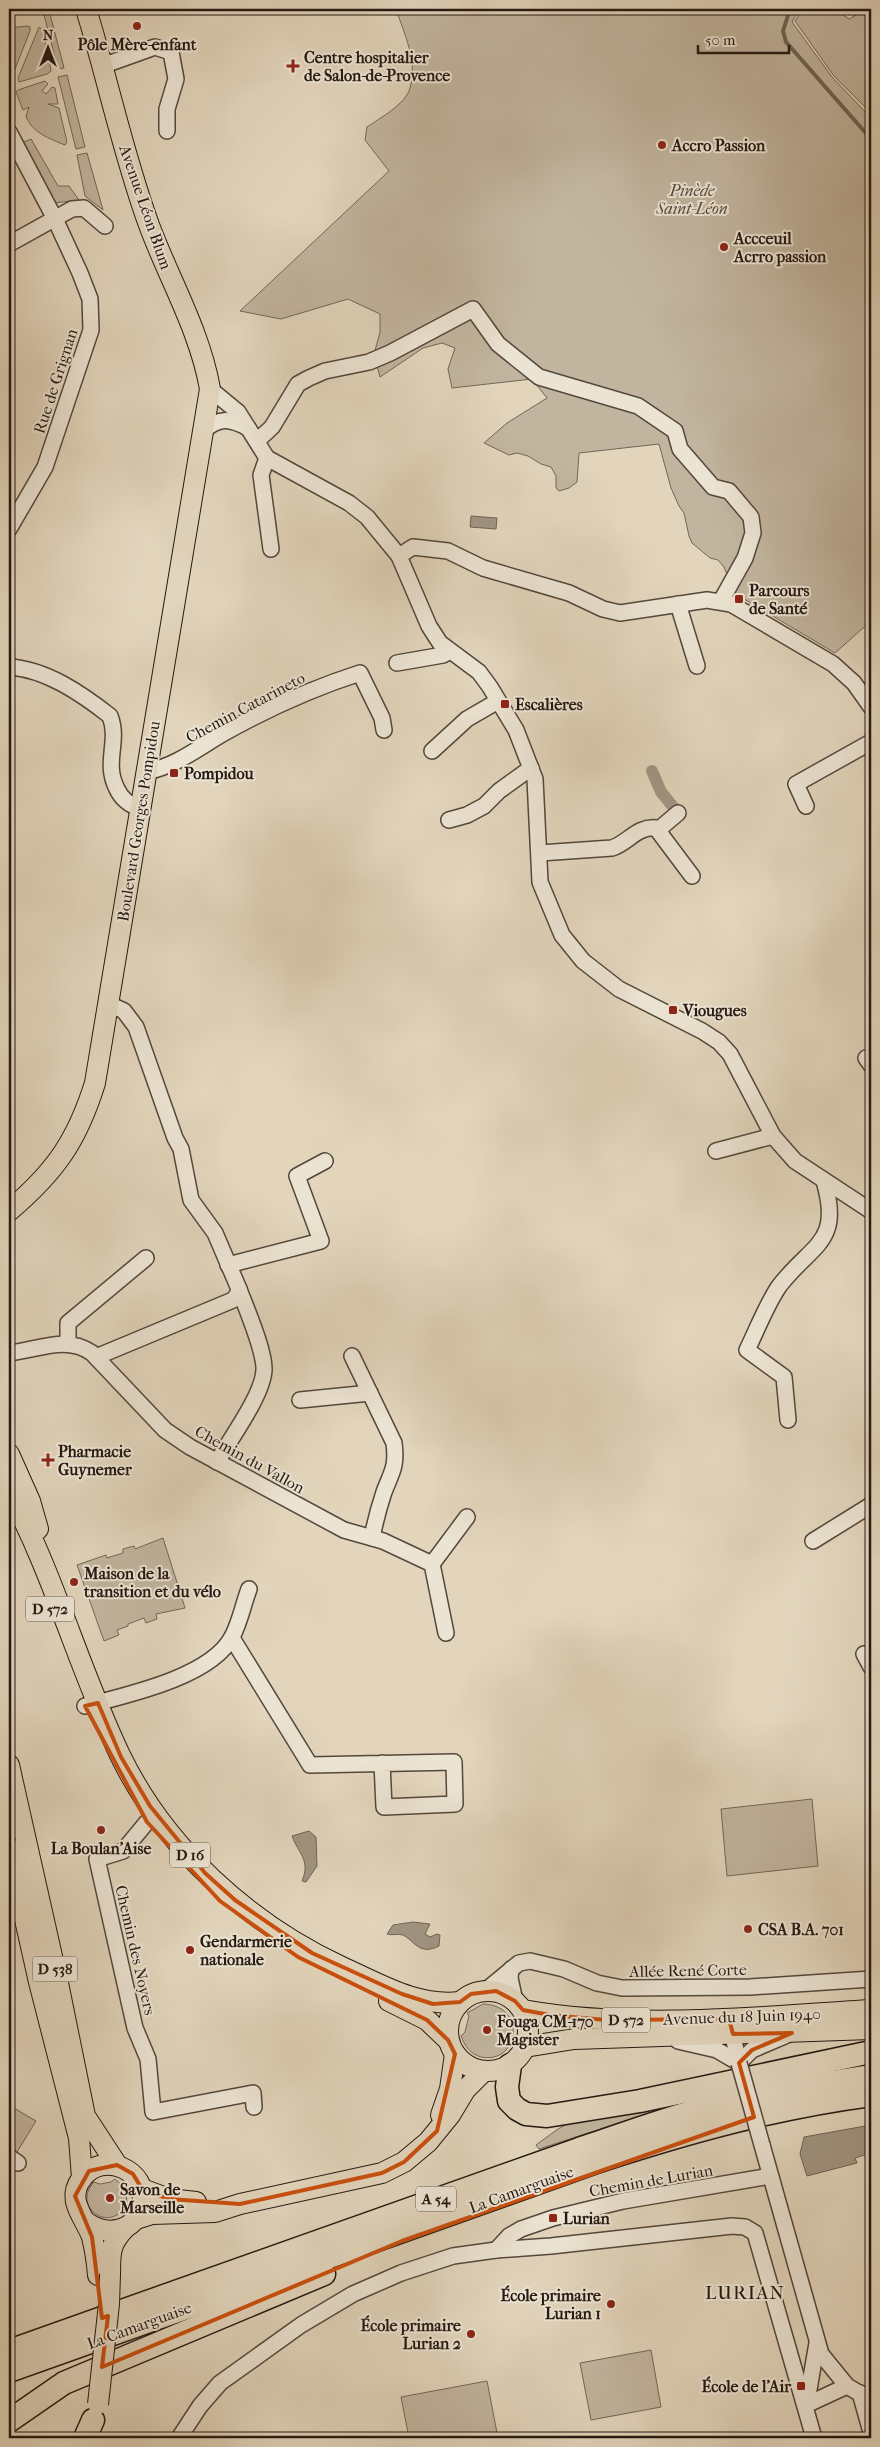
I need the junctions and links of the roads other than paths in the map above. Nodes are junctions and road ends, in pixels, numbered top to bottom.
1 (86, 9) edge
2 (102, 66) junction
3 (166, 131) dead end
4 (9, 132) edge
5 (55, 219) junction
6 (105, 226) dead end
7 (9, 244) edge
8 (209, 396) junction
9 (202, 432) junction
10 (252, 435) junction
11 (267, 458) junction
12 (9, 529) edge
13 (271, 549) dead end
14 (399, 556) junction
15 (721, 602) junction
16 (678, 604) junction
17 (450, 651) junction
18 (397, 663) dead end
19 (697, 666) dead end
20 (9, 667) edge
21 (498, 700) junction
22 (871, 707) edge
23 (384, 730) dead end
24 (871, 742) edge
25 (432, 751) dead end
26 (531, 768) junction
27 (146, 772) junction
28 (806, 806) dead end
29 (140, 808) junction
30 (678, 813) dead end
31 (449, 820) dead end
32 (658, 830) junction
33 (540, 853) junction
34 (692, 876) dead end
35 (108, 1004) junction
36 (773, 1136) junction
37 (716, 1151) dead end
38 (325, 1161) dead end
39 (824, 1181) junction
40 (9, 1211) edge
41 (871, 1211) edge
42 (146, 1258) dead end
43 (228, 1264) junction
44 (239, 1289) junction
45 (68, 1343) junction
46 (9, 1354) edge
47 (352, 1356) dead end
48 (96, 1357) junction
49 (370, 1393) junction
50 (300, 1400) dead end
51 (788, 1420) dead end
52 (9, 1454) edge
53 (217, 1462) junction
54 (9, 1490) edge
55 (871, 1505) edge
56 (9, 1515) edge
57 (467, 1517) dead end
58 (372, 1538) junction
59 (813, 1541) dead end
60 (432, 1564) junction
61 (249, 1589) dead end
62 (58, 1601) junction
63 (446, 1633) dead end
64 (232, 1638) junction
65 (92, 1704) junction
66 (382, 1763) junction
67 (9, 1765) edge
68 (147, 1822) junction
69 (9, 1831) edge
70 (9, 1848) edge
71 (20, 1890) junction
72 (511, 1969) junction
73 (871, 1979) edge
74 (49, 1982) junction
75 (485, 1991) junction
76 (460, 2002) junction
77 (519, 2005) junction
78 (871, 2010) edge
79 (731, 2027) junction
80 (871, 2030) edge
81 (792, 2033) junction
82 (661, 2038) junction
83 (452, 2047) junction
84 (525, 2047) junction
85 (871, 2052) edge
86 (739, 2063) junction
87 (510, 2065) junction
88 (484, 2071) junction
89 (871, 2076) edge
90 (871, 2095) edge
91 (254, 2107) dead end
92 (730, 2123) junction
93 (437, 2130) junction
94 (117, 2165) junction
95 (770, 2176) junction
96 (82, 2178) junction
97 (142, 2189) junction
98 (240, 2204) junction
99 (86, 2222) junction
100 (131, 2223) junction
101 (496, 2250) junction
102 (104, 2274) junction
103 (817, 2343) junction
104 (9, 2351) edge
105 (9, 2371) edge
106 (862, 2393) edge
107 (806, 2405) junction
108 (9, 2420) edge
109 (91, 2425) edge
110 (871, 2432) edge
111 (178, 2438) edge
112 (814, 2438) edge

1 - 2 main road, Avenue Léon Blum
2 - 3 street
2 - 8 main road, Avenue Léon Blum
4 - 5 street, Rue de Grignan
5 - 6 street
5 - 7 street
5 - 12 street, Rue de Grignan
8 - 9 main road, Boulevard Georges Pompidou
8 - 10 street
9 - 10 street
9 - 27 main road, Boulevard Georges Pompidou
10 - 11 street
10 - 15 street
11 - 13 street
11 - 14 street
14 - 16 street
14 - 17 street
15 - 16 street
15 - 22 street
16 - 19 street
17 - 18 street
17 - 21 street
20 - 29 street
21 - 25 street
21 - 26 street
23 - 27 street, Chemin Catarineto
24 - 28 street
26 - 31 street
26 - 33 street
27 - 29 main road, Boulevard Georges Pompidou
29 - 35 main road, Boulevard Georges Pompidou
30 - 32 street
32 - 33 street
32 - 34 street
33 - 36 street
35 - 40 main road, Boulevard Georges Pompidou
35 - 43 street
36 - 37 street
36 - 39 street
38 - 43 street
39 - 41 street
39 - 51 street
42 - 45 street
43 - 44 street
44 - 48 street
44 - 53 street
45 - 46 street
45 - 48 street, Chemin du Vallon
47 - 49 street
48 - 53 street, Chemin du Vallon
49 - 50 street
49 - 58 street
52 - 62 main road
53 - 58 street, Chemin du Vallon
54 - 62 main road
55 - 59 street
56 - 65 main road, D 572
57 - 60 street
58 - 60 street, Chemin du Vallon
60 - 63 street
61 - 64 street
62 - 65 main road, D 16
64 - 65 street
64 - 66 street
65 - 68 main road, D 16
65 - 76 main road, D 16
66 - 66 street
67 - 74 main road, D 538
68 - 83 main road, D 16
68 - 91 street, Chemin des Noyers
69 - 71 main road
70 - 71 main road, D 538
71 - 74 main road, D 538
72 - 73 street, Allée René Corte
72 - 75 street
72 - 77 street
74 - 94 main road, D 538
74 - 96 main road, D 538
75 - 76 main road
75 - 77 main road
76 - 83 main road
77 - 79 main road, Avenue du 18 Juin 1940 / D 572
77 - 84 main road
78 - 79 main road, Avenue du 18 Juin 1940 / D 572
79 - 81 main road, Avenue du 18 Juin 1940 / D 572
79 - 82 main road, Avenue du 18 Juin 1940 / D 572
79 - 86 street
80 - 81 main road, Avenue du 18 Juin 1940 / D 572
81 - 86 street
82 - 84 main road, Avenue du 18 Juin 1940 / D 572
82 - 86 street
83 - 88 main road
83 - 93 main road
84 - 87 main road
85 - 87 highway
86 - 95 street, bridge
87 - 88 main road
88 - 93 main road
89 - 104 highway, La Camarguaise / A 54
90 - 92 highway, La Camarguaise / A 54
92 - 105 highway, La Camarguaise / A 54
92 - 108 highway
93 - 98 main road
94 - 96 main road
94 - 97 main road
95 - 101 street, Chemin de Lurian
95 - 103 street
96 - 99 main road
97 - 98 main road
97 - 100 main road
98 - 100 main road
99 - 100 main road
99 - 102 main road
100 - 102 main road
101 - 107 street
101 - 111 street
102 - 109 main road, bridge
103 - 106 street
103 - 107 street
106 - 107 street
106 - 110 street
107 - 112 street

